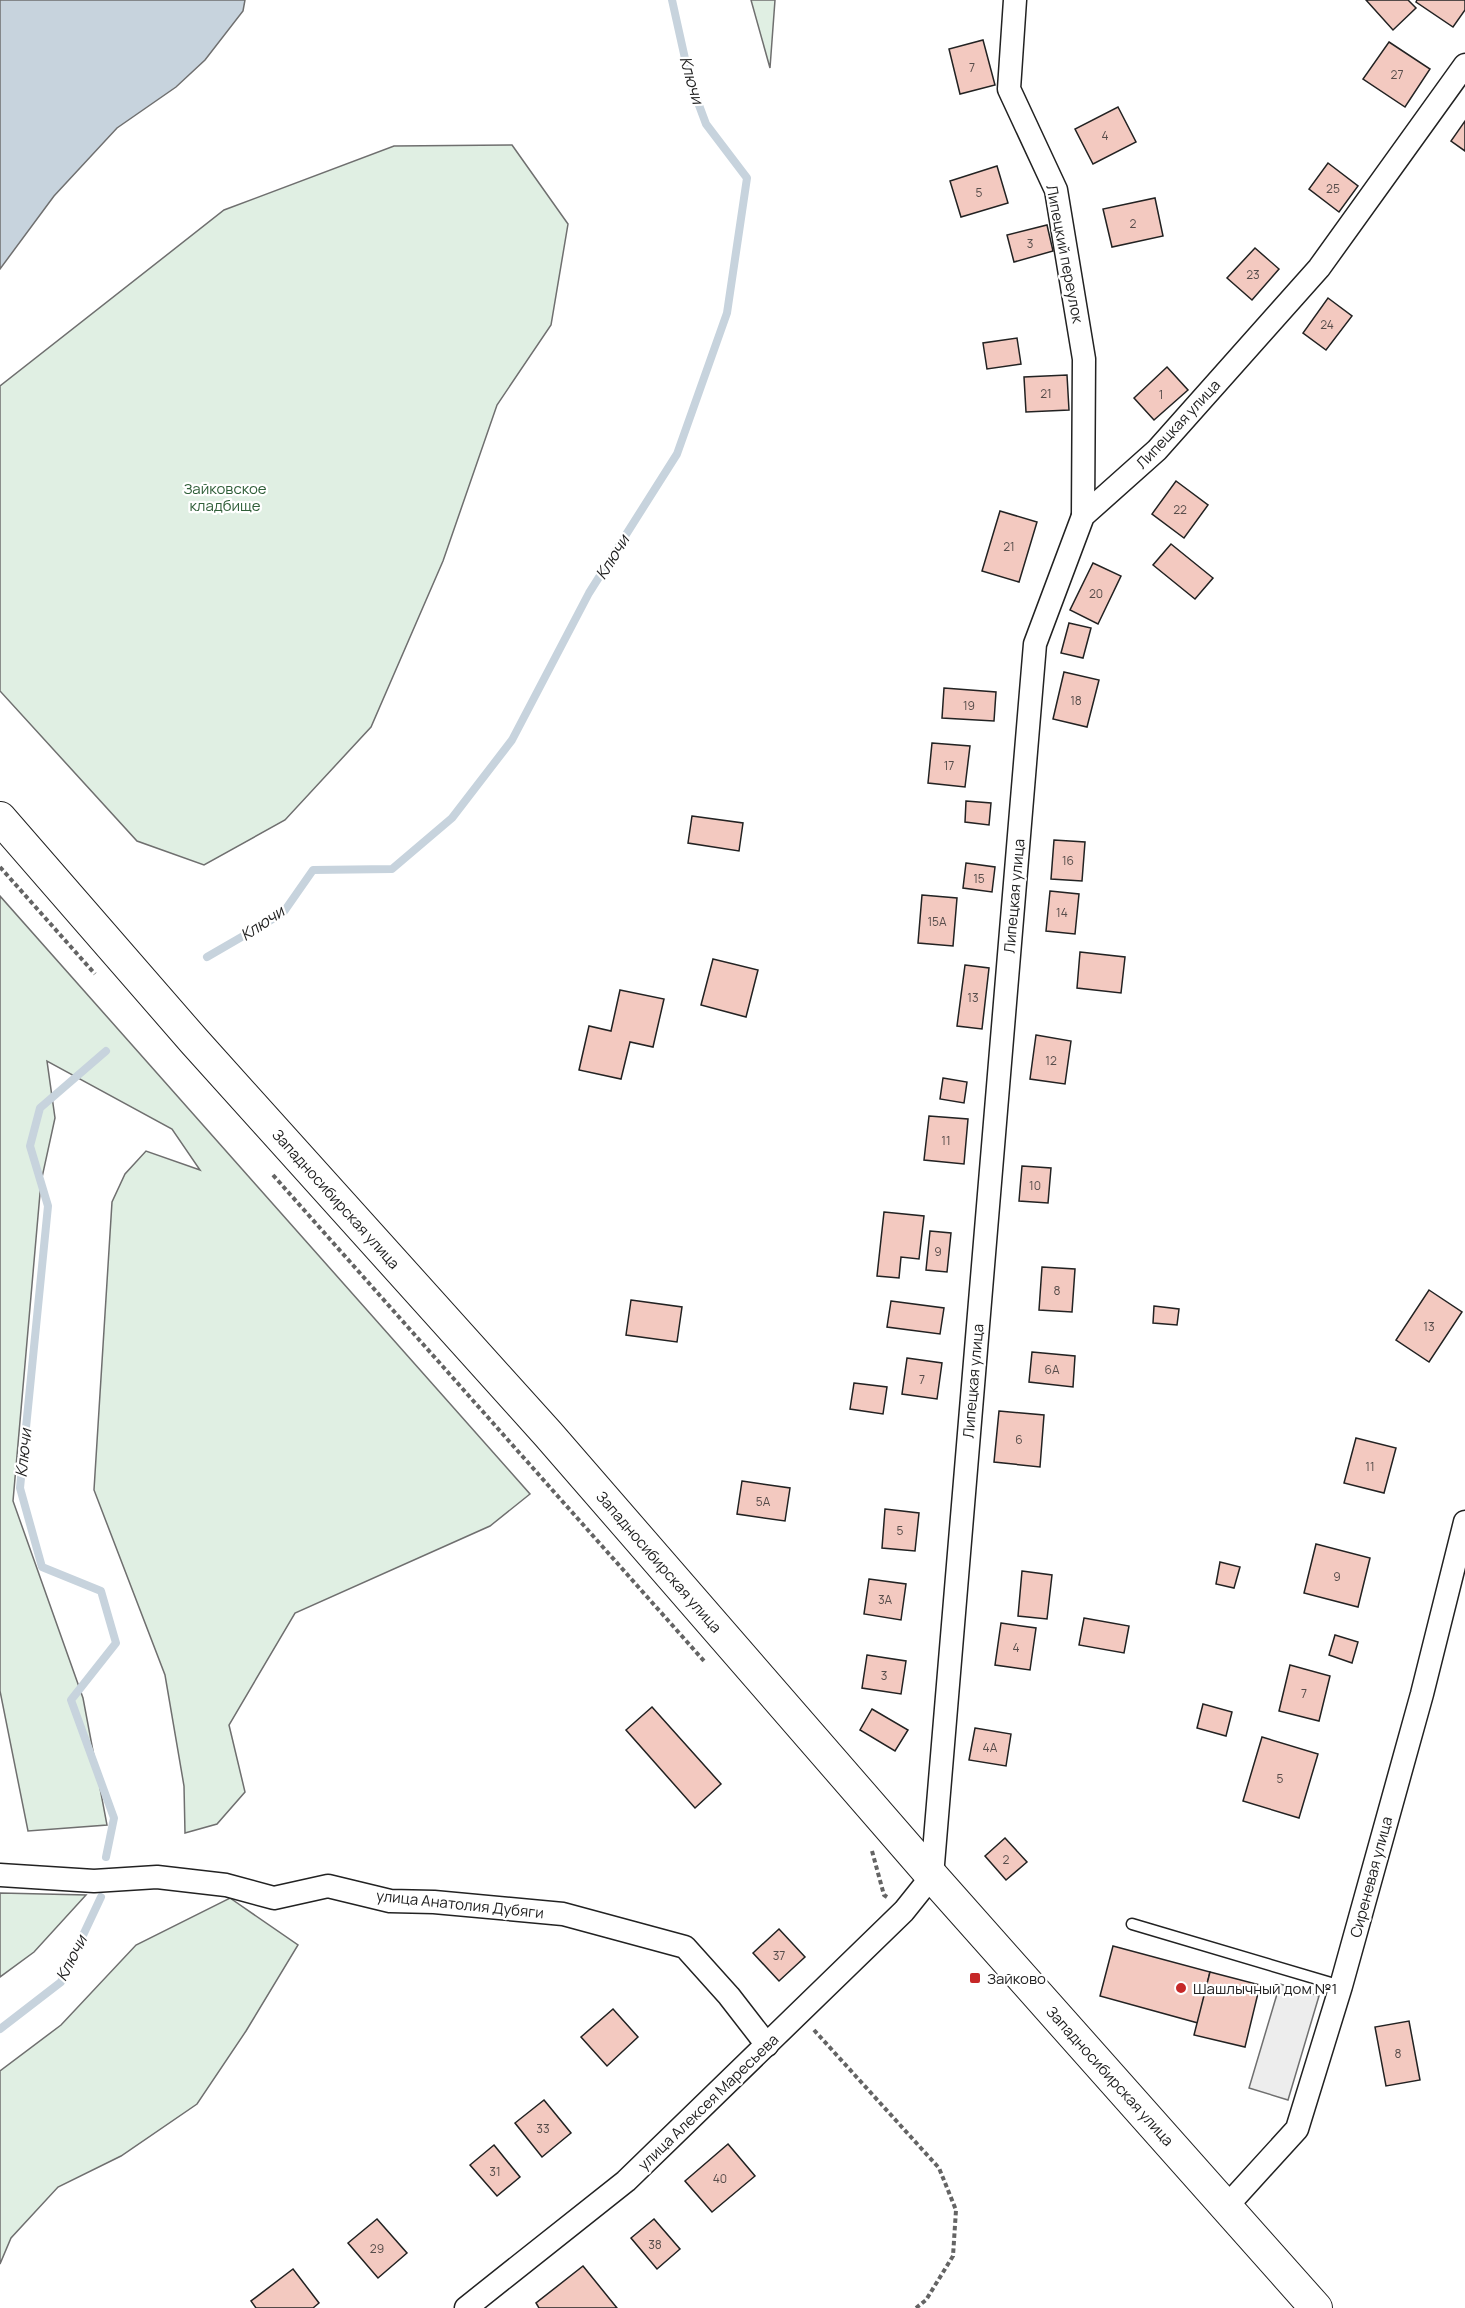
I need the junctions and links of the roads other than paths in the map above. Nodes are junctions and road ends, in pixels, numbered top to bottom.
1 (1015, 0) edge
2 (1465, 65) edge
3 (1083, 516) junction
4 (0, 818) edge
5 (1465, 1522) edge
6 (0, 1875) edge
7 (932, 1876) junction
8 (1132, 1924) dead end
9 (1341, 1986) junction
10 (767, 2045) junction
11 (1226, 2207) junction
12 (466, 2308) edge
13 (1316, 2308) edge

1 - 3 street, Липецкий переулок
2 - 3 street, Липецкая улица
3 - 7 street, Липецкая улица
4 - 7 main road, Западносибирская улица
5 - 9 street, Сиреневая улица
6 - 10 street, улица Анатолия Дубяги
7 - 10 street, улица Алексея Маресьева
7 - 11 main road, Западносибирская улица
8 - 9 lane
9 - 11 street, Сиреневая улица
10 - 12 street, улица Алексея Маресьева
11 - 13 main road, Западносибирская улица

